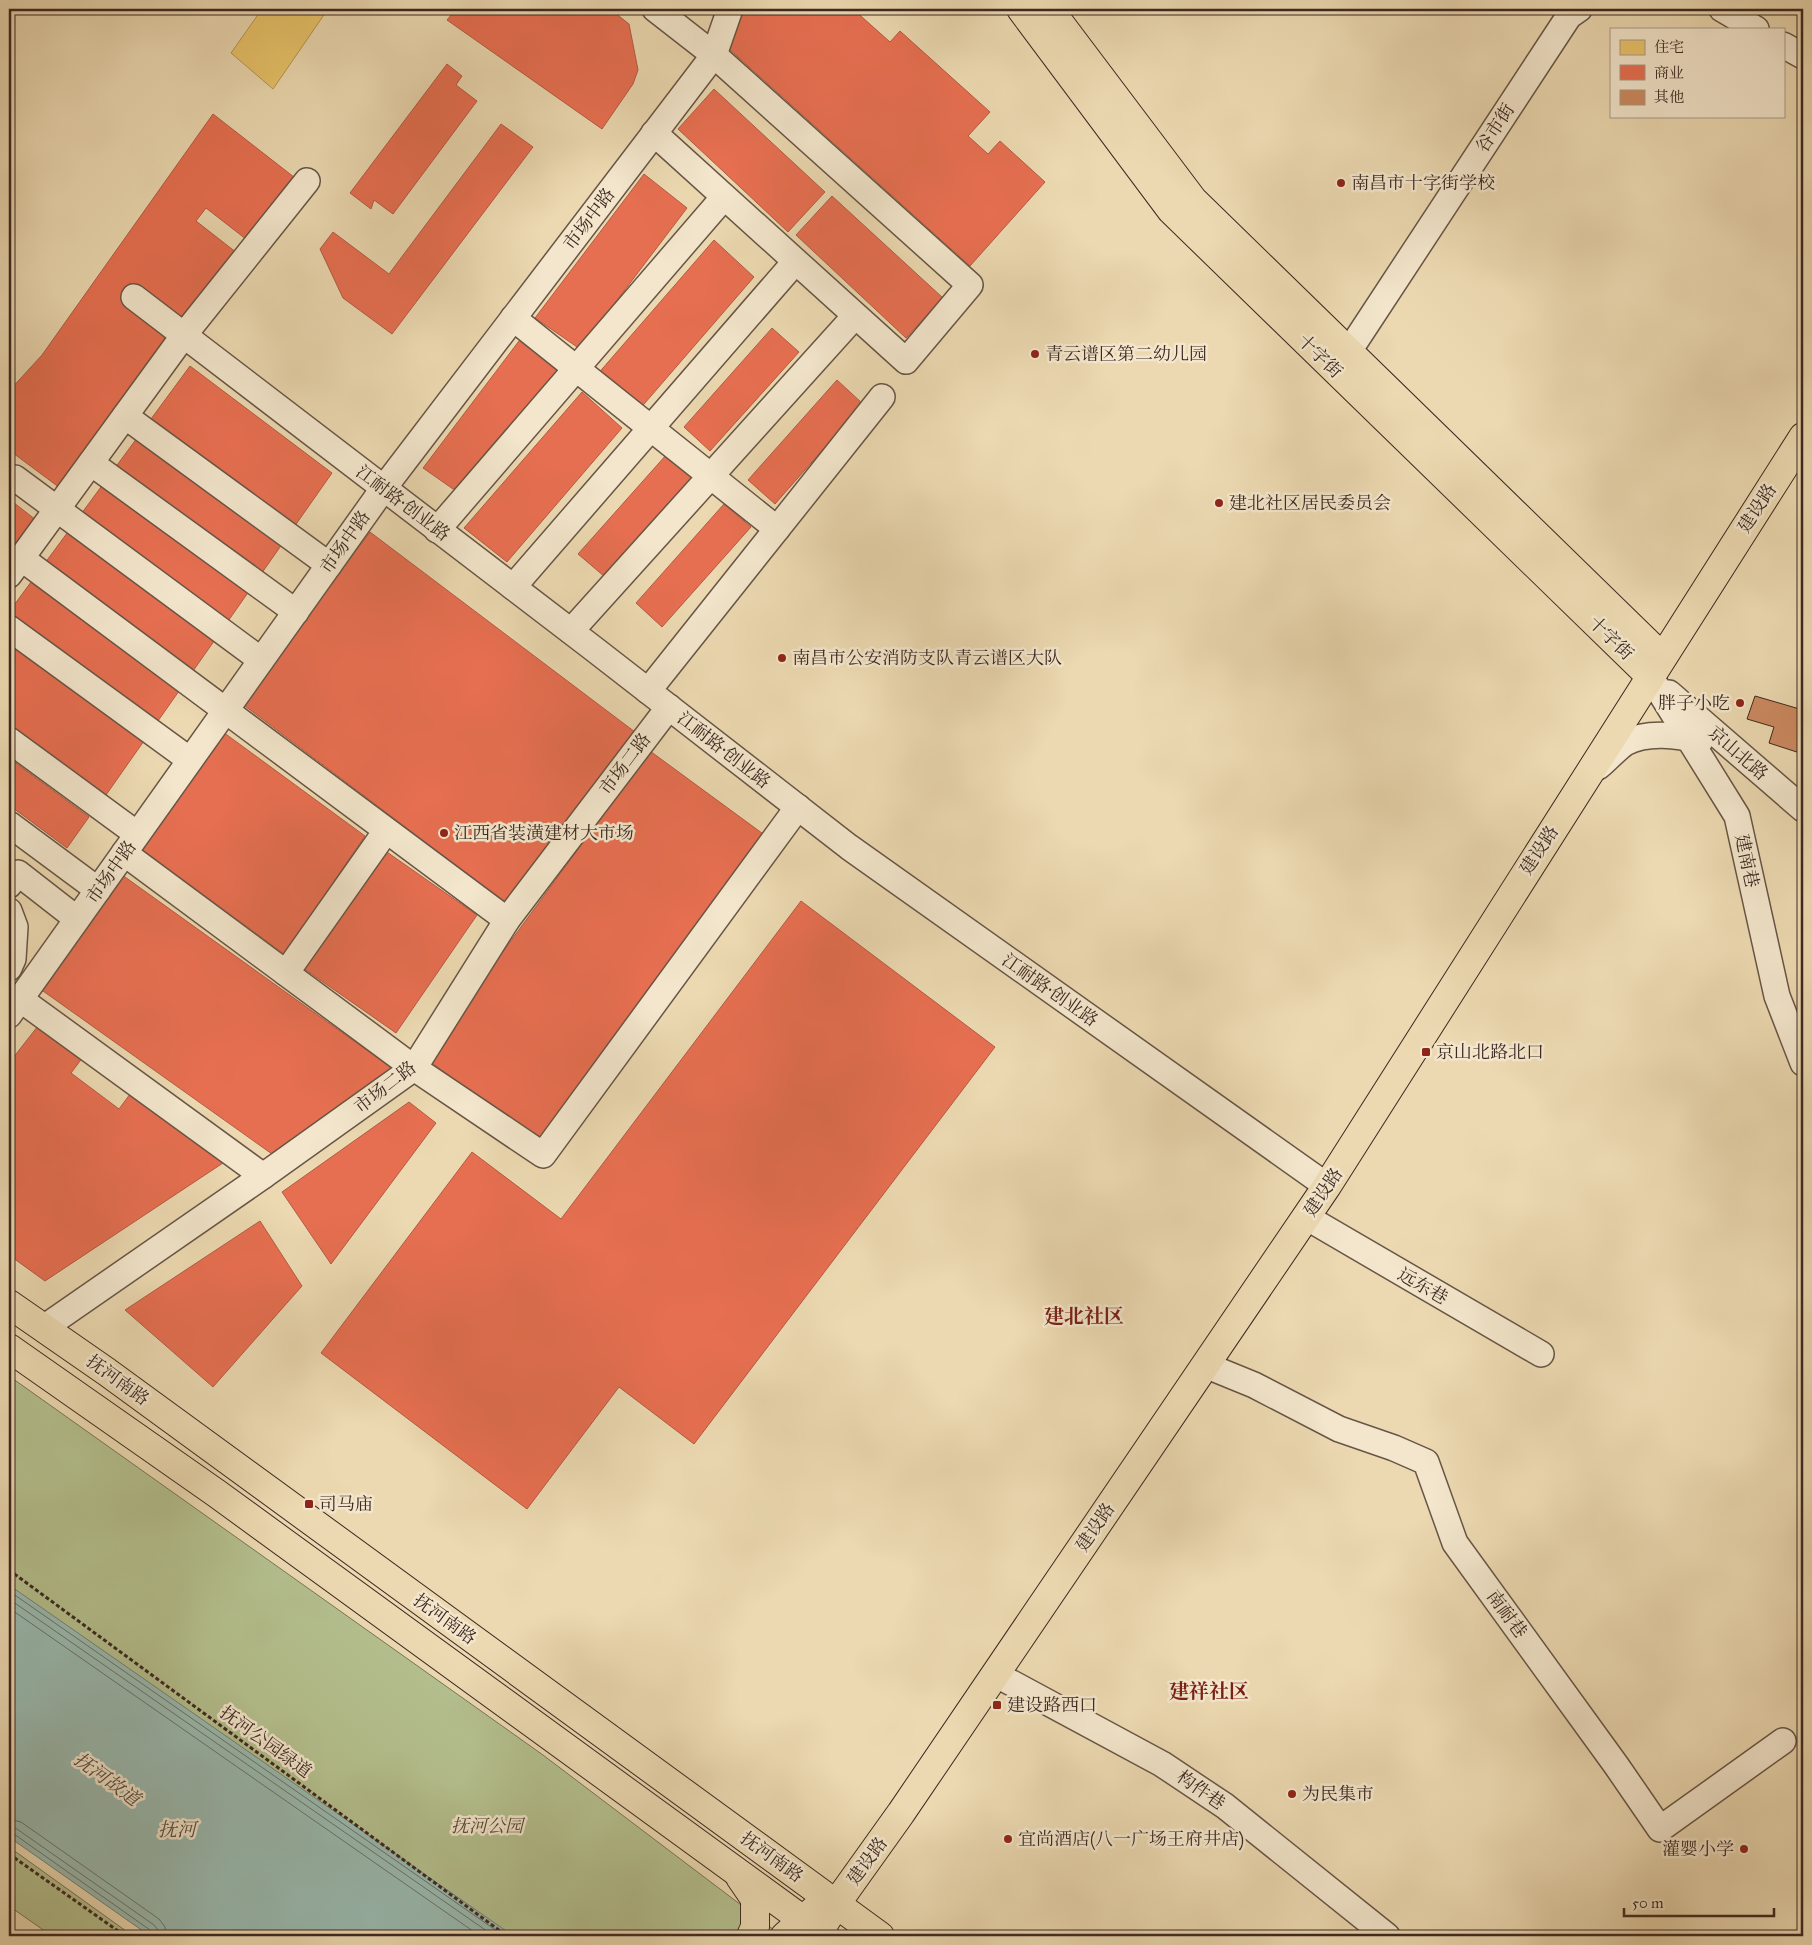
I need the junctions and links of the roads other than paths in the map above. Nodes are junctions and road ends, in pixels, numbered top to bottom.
1 (655, 9) edge
2 (730, 9) edge
3 (1021, 9) edge
4 (1049, 9) edge
5 (1579, 9) edge
6 (1722, 9) edge
7 (1754, 28) edge
8 (1784, 46) edge
9 (714, 55) junction
10 (1803, 56) edge
11 (654, 134) junction
12 (307, 181) dead end
13 (724, 197) junction
14 (796, 262) junction
15 (134, 297) dead end
16 (855, 316) junction
17 (513, 318) junction
18 (184, 335) junction
19 (1349, 351) junction
20 (576, 368) junction
21 (882, 396) dead end
22 (125, 416) junction
23 (651, 428) junction
24 (1803, 437) edge
25 (90, 463) junction
26 (711, 476) junction
27 (15, 478) dead end
28 (383, 489) junction
29 (57, 509) junction
30 (777, 529) junction
31 (437, 530) junction
32 (329, 565) junction
33 (15, 566) edge
34 (513, 588) junction
35 (296, 612) junction
36 (9, 628) edge
37 (571, 631) junction
38 (261, 660) junction
39 (1656, 666) junction
40 (648, 691) junction
41 (669, 707) junction
42 (225, 711) junction
43 (1689, 738) junction
44 (9, 740) edge
45 (1736, 751) junction
46 (190, 760) junction
47 (1585, 779) junction
48 (798, 807) junction
49 (1803, 809) edge
50 (9, 824) edge
51 (386, 830) junction
52 (131, 844) junction
53 (9, 885) edge
54 (98, 890) junction
55 (9, 911) edge
56 (77, 918) junction
57 (507, 920) junction
58 (9, 968) edge
59 (286, 973) junction
60 (15, 1007) edge
61 (1803, 1063) edge
62 (414, 1068) junction
63 (263, 1176) junction
64 (1327, 1186) junction
65 (1306, 1217) junction
66 (9, 1304) edge
67 (45, 1327) junction
68 (9, 1348) edge
69 (1540, 1354) dead end
70 (1205, 1365) junction
71 (995, 1674) junction
72 (1783, 1741) dead end
73 (738, 1873) junction
74 (832, 1901) junction
75 (809, 1932) edge
76 (751, 1936) edge
77 (880, 1936) edge
78 (1387, 1936) edge

1 - 9 street
2 - 9 street, 市场中路
3 - 39 main road, 十字街
4 - 19 main road, 十字街
5 - 19 street, 谷市街
6 - 7 street
8 - 10 street
9 - 11 street, 市场中路
9 - 16 street
11 - 13 street
11 - 17 street, 市场中路
12 - 18 street
13 - 14 street
13 - 20 street
14 - 16 street
14 - 23 street
15 - 18 street, 江耐路·创业路
16 - 26 street
17 - 20 street
17 - 28 street, 市场中路
18 - 22 street
18 - 28 street, 江耐路·创业路
19 - 39 main road, 十字街
20 - 23 street
20 - 31 street
21 - 30 street
22 - 25 street
22 - 32 street
23 - 26 street
23 - 34 street
24 - 39 main road, 建设路
25 - 29 street
25 - 35 street
26 - 30 street
26 - 37 street
27 - 29 street
28 - 31 street, 江耐路·创业路
28 - 32 street, 市场中路
29 - 33 street
29 - 38 street
30 - 40 street
31 - 34 street, 江耐路·创业路
32 - 35 street, 市场中路
33 - 42 street
34 - 37 street, 江耐路·创业路
35 - 38 street, 市场中路
36 - 46 street
37 - 40 street, 江耐路·创业路
38 - 42 street, 市场中路
39 - 43 street, 建南巷
39 - 45 street, 京山北路
39 - 47 main road, 建设路
40 - 41 street, 江耐路·创业路
41 - 48 street, 江耐路·创业路
41 - 57 street, 市场二路
42 - 46 street, 市场中路
42 - 51 street
43 - 45 street
43 - 47 street
43 - 61 street, 建南巷
44 - 52 street
45 - 49 street, 京山北路
46 - 52 street, 市场中路
47 - 64 main road, 建设路
48 - 62 street
48 - 64 street, 江耐路·创业路
50 - 54 street
51 - 57 street
51 - 59 street
52 - 54 street, 市场中路
52 - 59 street
53 - 56 street
54 - 56 street, 市场中路
55 - 58 street
56 - 60 street, 市场中路
57 - 62 street, 市场二路
59 - 62 street
60 - 63 street
62 - 63 street, 市场二路
63 - 67 street, 市场二路
64 - 65 main road, 建设路
65 - 69 street, 远东巷
65 - 70 main road, 建设路
66 - 67 main road, 抚河南路
67 - 74 main road, 抚河南路
68 - 73 main road, 抚河南路
70 - 71 main road, 建设路
70 - 72 street, 南耐巷
71 - 74 main road, 建设路
71 - 78 street, 构件巷
73 - 75 main road, 抚河南路
73 - 76 main road
74 - 75 main road, 建设路
74 - 77 main road, 抚河南路

